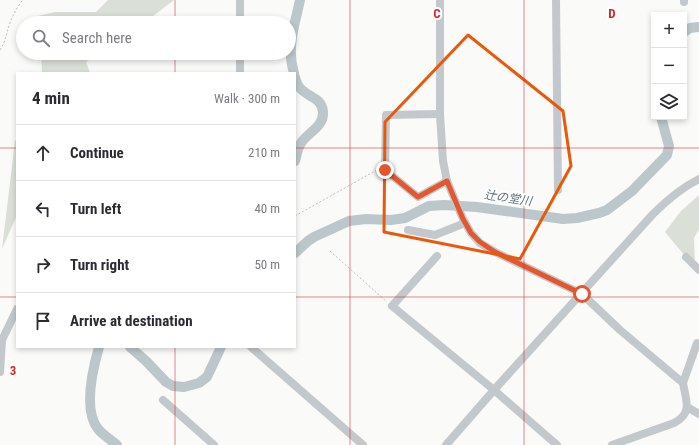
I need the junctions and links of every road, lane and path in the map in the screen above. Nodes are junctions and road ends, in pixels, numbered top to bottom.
1 (22, 0) edge
2 (240, 0) edge
3 (440, 0) edge
4 (556, 0) edge
5 (240, 16) edge
6 (0, 50) edge
7 (240, 60) edge
8 (240, 72) edge
9 (440, 114) junction
10 (385, 170) junction
11 (699, 179) edge
12 (449, 184) junction
13 (558, 190) dead end
14 (296, 215) edge
15 (464, 221) junction
16 (408, 230) dead end
17 (330, 251) dead end
18 (437, 256) dead end
19 (686, 257) dead end
20 (699, 270) edge
21 (582, 294) junction
22 (392, 306) junction
23 (16, 311) edge
24 (1, 339) edge
25 (698, 342) edge
26 (252, 348) edge
27 (0, 372) edge
28 (683, 383) junction
29 (494, 390) junction
30 (163, 400) dead end
31 (687, 407) junction
32 (699, 414) edge
33 (214, 445) edge
34 (363, 445) edge
35 (446, 445) edge
36 (557, 445) edge
37 (612, 445) edge

1 - 6 path
2 - 5 street
3 - 9 street
4 - 13 street
7 - 8 street
9 - 10 street
9 - 12 street
10 - 12 street
10 - 14 path
11 - 21 street
12 - 15 street
15 - 16 street
15 - 21 street
17 - 22 path
18 - 22 street
19 - 20 street
21 - 28 street
21 - 29 street
22 - 29 street
23 - 24 street
24 - 27 street
25 - 28 street
26 - 34 street
28 - 31 street
29 - 35 street
29 - 36 street
30 - 33 street
31 - 32 street
31 - 37 street

